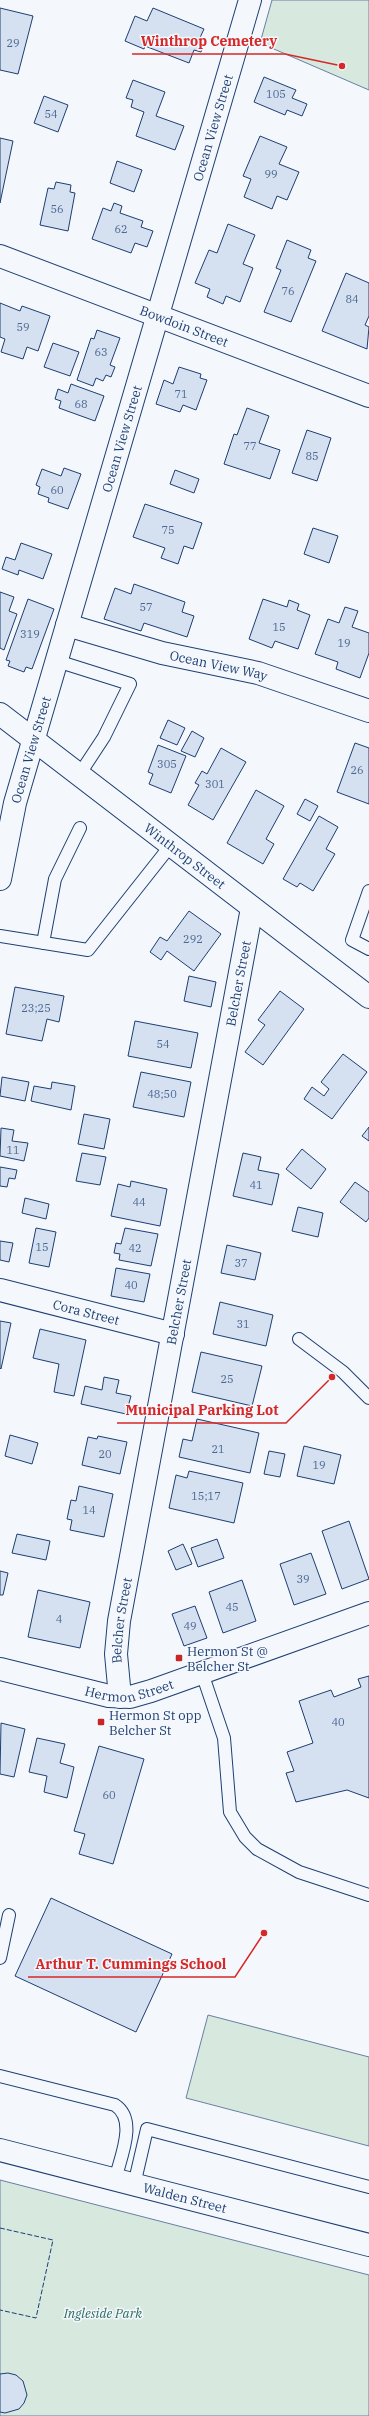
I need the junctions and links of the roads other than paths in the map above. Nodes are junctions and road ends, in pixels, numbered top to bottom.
1 (250, 0) edge
2 (0, 256) edge
3 (158, 317) junction
4 (369, 396) edge
5 (67, 625) junction
6 (57, 661) junction
7 (369, 711) edge
8 (0, 714) edge
9 (34, 740) junction
10 (79, 775) junction
11 (80, 828) dead end
12 (171, 845) junction
13 (0, 879) edge
14 (369, 891) edge
15 (252, 908) junction
16 (0, 936) edge
17 (43, 943) junction
18 (369, 949) edge
19 (368, 995) edge
20 (0, 1290) edge
21 (173, 1334) junction
22 (299, 1339) dead end
23 (369, 1398) edge
24 (369, 1613) edge
25 (0, 1669) edge
26 (202, 1673) junction
27 (120, 1697) junction
28 (369, 1895) edge
29 (9, 1914) dead end
30 (0, 1958) edge
31 (0, 2076) edge
32 (0, 2150) edge
33 (125, 2182) junction
34 (369, 2187) edge
35 (369, 2245) edge

1 - 3 street, Ocean View Street
2 - 3 street, Bowdoin Street
3 - 4 street, Bowdoin Street
3 - 5 street, Ocean View Street
5 - 6 street, Ocean View Street
5 - 7 street, Ocean View Way
6 - 9 street, Ocean View Street
6 - 10 lane
8 - 9 street, Winthrop Street
9 - 10 street, Winthrop Street
9 - 13 street, Ocean View Street
10 - 12 street, Winthrop Street
11 - 17 lane
12 - 15 street, Winthrop Street
12 - 17 lane
14 - 18 lane
15 - 19 street, Winthrop Street
15 - 21 street, Belcher Street
16 - 17 lane
20 - 21 street, Cora Street
21 - 27 street, Belcher Street
22 - 23 lane
24 - 26 street, Hermon Street
25 - 27 street, Hermon Street
26 - 27 street, Hermon Street
26 - 28 lane
29 - 30 lane
31 - 33 lane
32 - 33 street, Walden Street
33 - 34 lane
33 - 35 street, Walden Street

